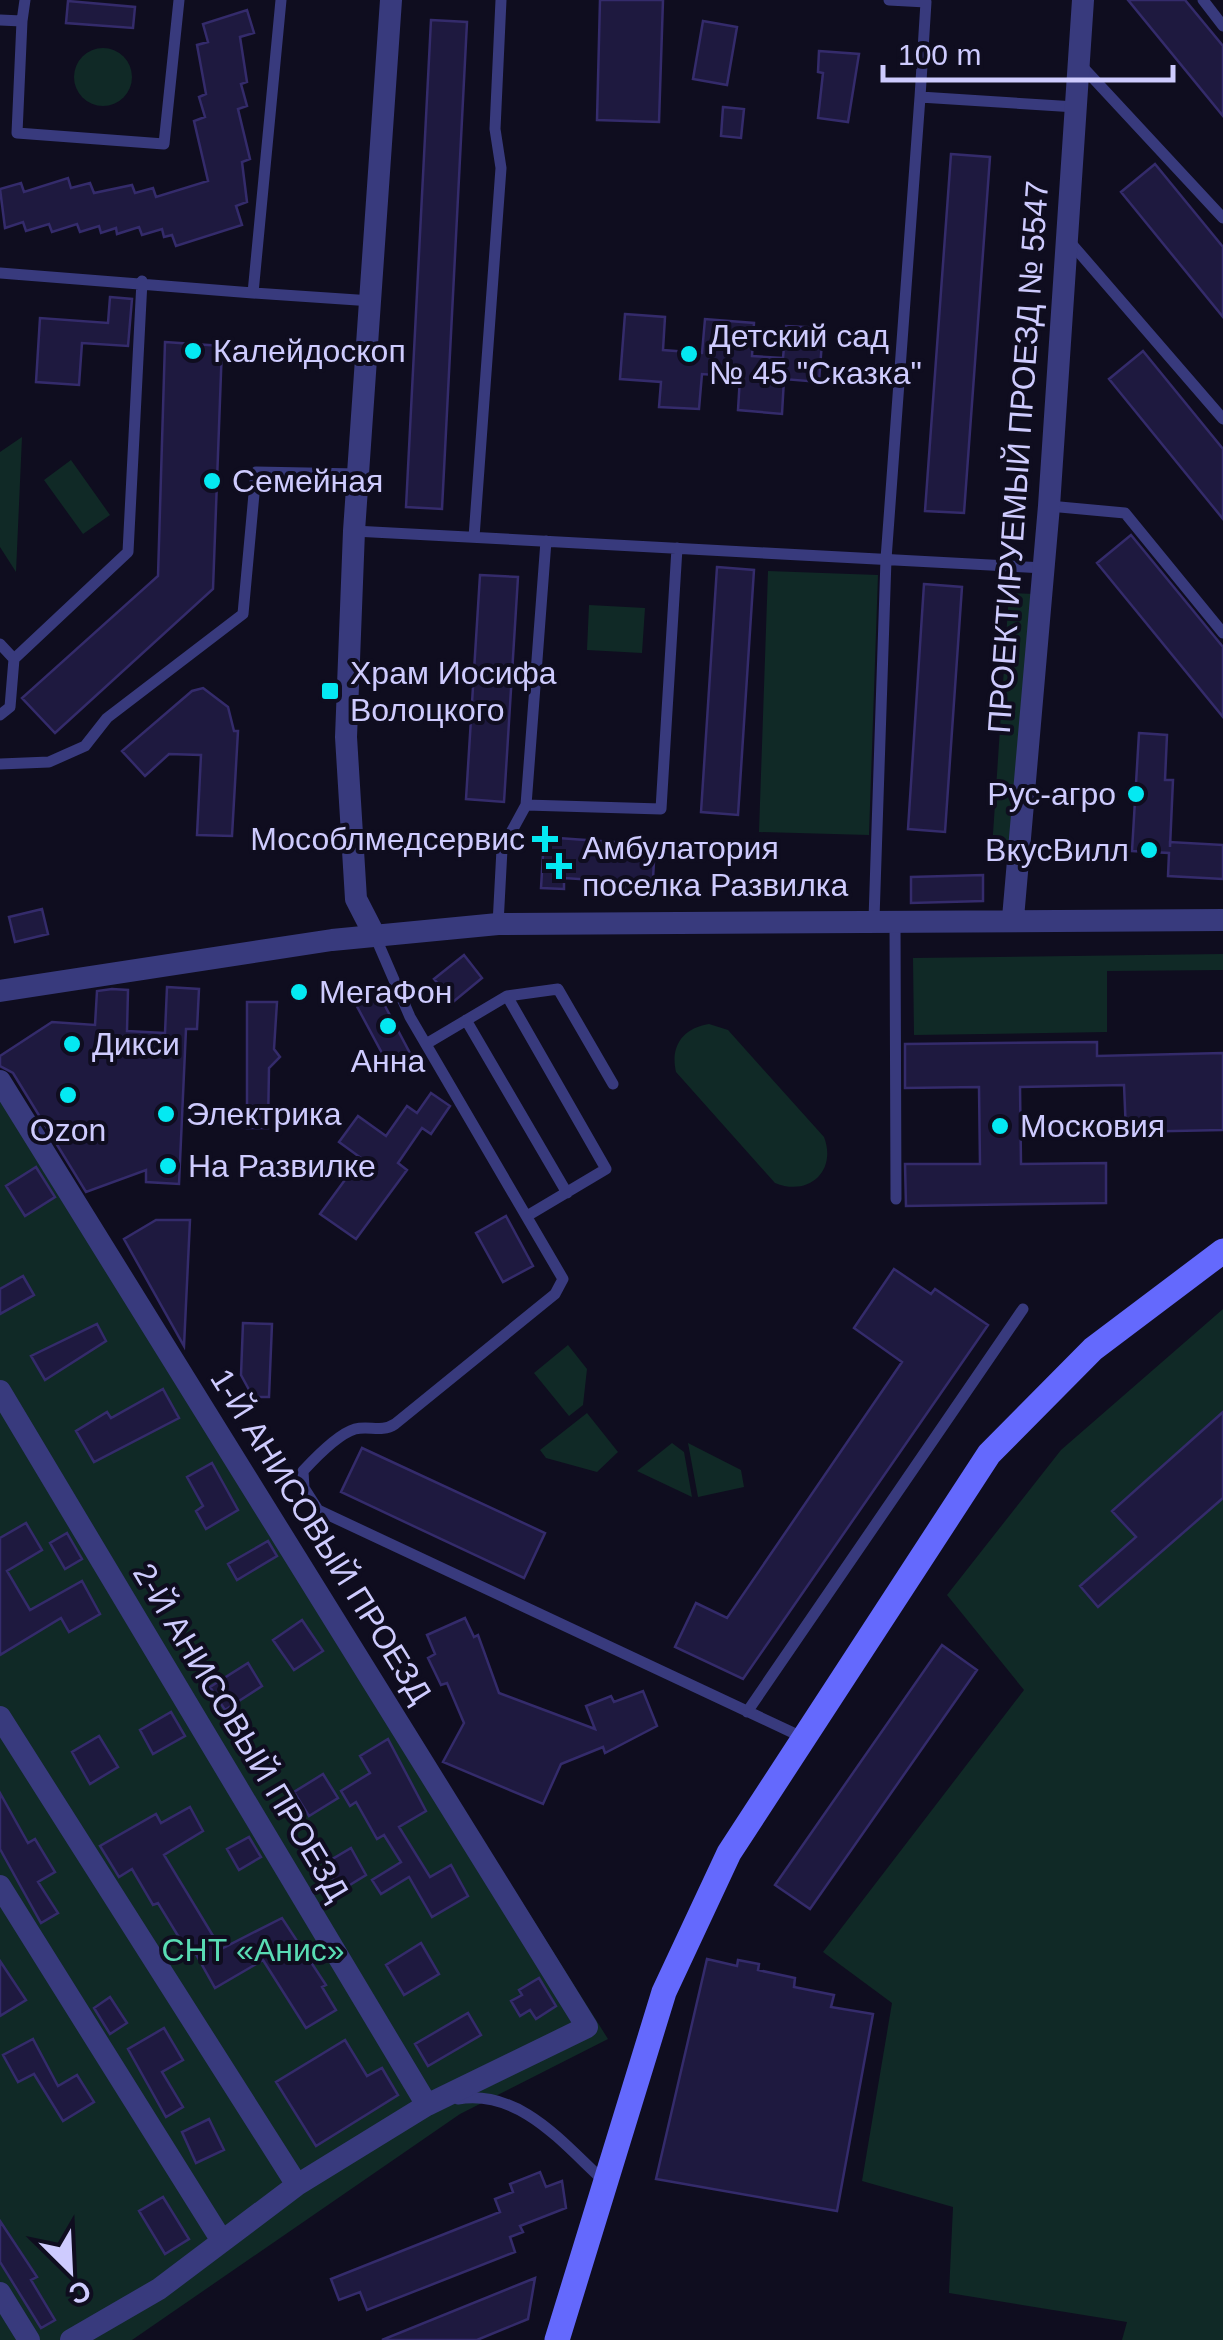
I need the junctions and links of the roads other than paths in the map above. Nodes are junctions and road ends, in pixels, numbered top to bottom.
1 (24, 0) edge
2 (179, 0) edge
3 (281, 0) edge
4 (392, 0) edge
5 (500, 0) edge
6 (888, 0) edge
7 (1084, 0) edge
8 (1202, 0) edge
9 (0, 20) edge
10 (22, 21) junction
11 (1223, 26) edge
12 (1079, 63) junction
13 (920, 97) junction
14 (1076, 106) junction
15 (1223, 218) edge
16 (1067, 238) junction
17 (1, 274) edge
18 (142, 281) junction
19 (253, 293) junction
20 (372, 301) junction
21 (1223, 419) edge
22 (360, 474) junction
23 (1049, 506) junction
24 (354, 531) junction
25 (474, 537) junction
26 (546, 541) junction
27 (678, 548) junction
28 (886, 559) junction
29 (1044, 568) junction
30 (1223, 633) edge
31 (0, 644) edge
32 (14, 659) junction
33 (0, 715) edge
34 (0, 764) edge
35 (526, 805) junction
36 (1013, 918) junction
37 (885, 920) junction
38 (1223, 920) edge
39 (498, 924) junction
40 (375, 936) junction
41 (0, 991) edge
42 (507, 996) junction
43 (466, 1020) junction
44 (426, 1044) junction
45 (0, 1080) edge
46 (613, 1084) dead end
47 (566, 1193) junction
48 (896, 1200) dead end
49 (528, 1216) junction
50 (1223, 1251) edge
51 (1023, 1308) dead end
52 (0, 1392) edge
53 (747, 1712) junction
54 (0, 1717) edge
55 (802, 1738) junction
56 (0, 1886) edge
57 (427, 2106) junction
58 (297, 2185) junction
59 (608, 2185) junction
60 (222, 2241) junction
61 (0, 2293) edge
62 (29, 2340) edge
63 (71, 2340) edge
64 (557, 2340) edge

1 - 10 lane
2 - 10 lane
3 - 19 lane
4 - 20 street
5 - 25 lane
6 - 13 lane
7 - 12 street, ПРОЕКТИРУЕМЫЙ ПРОЕЗД № 5547
8 - 11 lane
9 - 10 lane
12 - 14 street, ПРОЕКТИРУЕМЫЙ ПРОЕЗД № 5547
12 - 15 lane
13 - 14 lane
13 - 28 lane
14 - 16 street, ПРОЕКТИРУЕМЫЙ ПРОЕЗД № 5547
16 - 21 lane
16 - 23 street, ПРОЕКТИРУЕМЫЙ ПРОЕЗД № 5547
17 - 18 lane
18 - 19 lane
18 - 32 lane
19 - 20 lane
20 - 22 street
22 - 24 street
22 - 34 lane
23 - 29 street, ПРОЕКТИРУЕМЫЙ ПРОЕЗД № 5547
23 - 30 lane
24 - 25 lane
24 - 40 street
25 - 26 lane
26 - 27 lane
26 - 35 lane
27 - 28 lane
27 - 35 lane
28 - 29 lane
28 - 37 lane
29 - 36 street, ПРОЕКТИРУЕМЫЙ ПРОЕЗД № 5547
31 - 32 lane
32 - 33 lane
35 - 39 lane
36 - 37 street
36 - 38 street
37 - 39 street
37 - 48 lane
39 - 40 street
40 - 41 street
40 - 44 lane
42 - 43 lane
42 - 46 lane
42 - 47 lane
43 - 44 lane
43 - 47 lane
44 - 49 lane
45 - 57 street, 1-Й АНИСОВЫЙ ПРОЕЗД
47 - 49 lane
49 - 53 lane
50 - 55 street
51 - 53 lane
52 - 57 street, 2-Й АНИСОВЫЙ ПРОЕЗД
53 - 55 lane
54 - 58 street
55 - 59 street
56 - 60 street
57 - 58 street
57 - 59 lane
58 - 60 street
59 - 64 street
60 - 63 street
61 - 62 street

